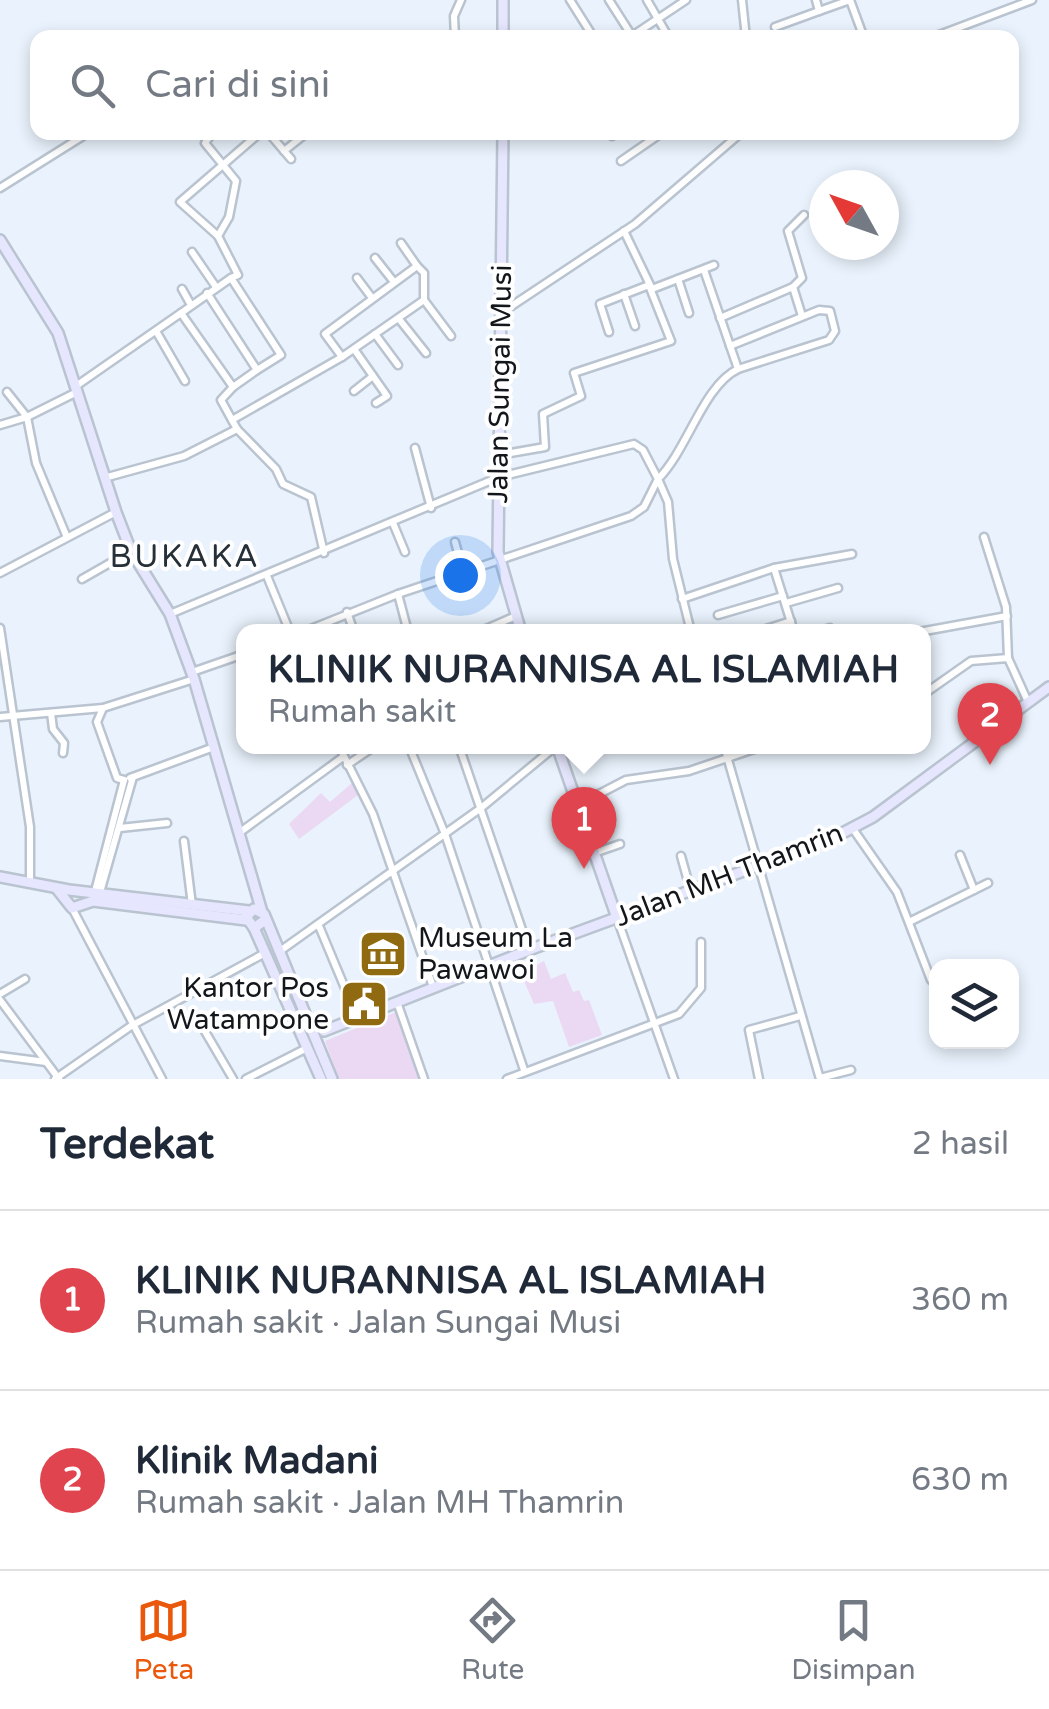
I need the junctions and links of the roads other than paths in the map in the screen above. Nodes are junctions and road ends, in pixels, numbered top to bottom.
1 (460, 0) edge
2 (503, 0) edge
3 (570, 0) edge
4 (609, 0) edge
5 (646, 0) edge
6 (684, 0) edge
7 (742, 0) edge
8 (816, 0) edge
9 (850, 0) edge
10 (1032, 0) edge
11 (819, 11) junction
12 (658, 18) junction
13 (775, 27) dead end
14 (455, 30) edge
15 (502, 30) edge
16 (589, 30) edge
17 (627, 30) edge
18 (641, 30) edge
19 (665, 30) edge
20 (745, 30) edge
21 (861, 30) edge
22 (961, 30) edge
23 (77, 140) edge
24 (207, 140) edge
25 (254, 140) edge
26 (273, 140) edge
27 (298, 140) edge
28 (503, 140) edge
29 (652, 140) edge
30 (733, 140) edge
31 (284, 152) junction
32 (291, 159) dead end
33 (622, 161) dead end
34 (222, 164) junction
35 (0, 188) edge
36 (804, 215) dead end
37 (624, 232) junction
38 (218, 236) junction
39 (0, 240) edge
40 (400, 243) dead end
41 (192, 252) dead end
42 (375, 258) dead end
43 (417, 266) junction
44 (714, 266) dead end
45 (704, 270) junction
46 (231, 278) junction
47 (357, 278) dead end
48 (678, 280) junction
49 (394, 282) junction
50 (649, 287) junction
51 (793, 287) junction
52 (216, 288) junction
53 (182, 289) dead end
54 (208, 293) junction
55 (624, 294) junction
56 (372, 298) junction
57 (424, 300) junction
58 (191, 305) junction
59 (181, 312) junction
60 (501, 313) junction
61 (689, 313) dead end
62 (802, 316) junction
63 (398, 318) junction
64 (720, 318) junction
65 (636, 326) dead end
66 (156, 331) junction
67 (609, 332) dead end
68 (375, 334) junction
69 (451, 336) dead end
70 (730, 346) junction
71 (354, 349) junction
72 (426, 352) dead end
73 (342, 356) junction
74 (398, 365) dead end
75 (738, 369) junction
76 (257, 370) junction
77 (373, 376) junction
78 (185, 380) dead end
79 (233, 387) junction
80 (77, 389) junction
81 (354, 391) dead end
82 (7, 392) dead end
83 (376, 403) dead end
84 (27, 417) junction
85 (232, 420) junction
86 (0, 425) edge
87 (237, 429) junction
88 (415, 448) dead end
89 (499, 454) junction
90 (498, 477) junction
91 (103, 478) junction
92 (658, 479) junction
93 (431, 508) junction
94 (116, 512) junction
95 (393, 523) junction
96 (66, 535) junction
97 (984, 537) dead end
98 (455, 542) dead end
99 (132, 551) junction
100 (324, 552) junction
101 (404, 552) dead end
102 (852, 554) dead end
103 (500, 559) junction
104 (774, 568) junction
105 (463, 571) junction
106 (0, 573) edge
107 (266, 576) junction
108 (82, 579) dead end
109 (838, 588) dead end
110 (398, 594) junction
111 (682, 599) junction
112 (785, 599) junction
113 (347, 612) junction
114 (170, 614) junction
115 (718, 615) dead end
116 (516, 616) junction
117 (1007, 616) junction
118 (287, 624) edge
119 (321, 624) edge
120 (351, 624) edge
121 (406, 624) edge
122 (497, 624) edge
123 (518, 624) edge
124 (689, 624) edge
125 (789, 624) edge
126 (0, 628) edge
127 (931, 630) edge
128 (236, 657) edge
129 (1008, 658) junction
130 (193, 676) junction
131 (1049, 687) edge
132 (931, 689) edge
133 (1028, 702) junction
134 (103, 708) junction
135 (51, 713) junction
136 (15, 716) junction
137 (0, 717) edge
138 (214, 747) junction
139 (63, 753) dead end
140 (342, 754) edge
141 (359, 754) edge
142 (412, 754) edge
143 (462, 754) edge
144 (547, 754) edge
145 (560, 754) edge
146 (726, 754) edge
147 (741, 754) edge
148 (727, 759) junction
149 (345, 761) junction
150 (134, 777) junction
151 (124, 780) junction
152 (578, 806) junction
153 (481, 808) junction
154 (167, 824) dead end
155 (120, 828) junction
156 (853, 829) junction
157 (238, 833) junction
158 (445, 834) junction
159 (184, 840) dead end
160 (620, 844) dead end
161 (594, 853) junction
162 (960, 855) dead end
163 (681, 856) dead end
164 (758, 869) junction
165 (395, 871) junction
166 (0, 878) edge
167 (30, 883) junction
168 (988, 884) dead end
169 (57, 888) junction
170 (974, 890) junction
171 (691, 893) junction
172 (96, 897) junction
173 (192, 904) junction
174 (72, 908) junction
175 (228, 912) junction
176 (255, 915) junction
177 (617, 918) junction
178 (909, 922) junction
179 (319, 926) junction
180 (700, 942) dead end
181 (529, 950) junction
182 (280, 951) junction
183 (265, 952) junction
184 (488, 966) junction
185 (929, 975) edge
186 (25, 980) dead end
187 (433, 988) junction
188 (0, 997) edge
189 (397, 1002) junction
190 (800, 1016) junction
191 (357, 1018) junction
192 (310, 1020) junction
193 (654, 1022) junction
194 (131, 1026) junction
195 (300, 1026) junction
196 (203, 1028) dead end
197 (324, 1031) junction
198 (319, 1042) junction
199 (305, 1048) junction
200 (0, 1056) edge
201 (46, 1062) junction
202 (524, 1070) junction
203 (851, 1070) dead end
204 (57, 1078) edge
205 (162, 1079) edge
206 (233, 1079) edge
207 (246, 1079) edge
208 (321, 1079) edge
209 (332, 1079) edge
210 (424, 1079) edge
211 (507, 1079) edge
212 (674, 1079) edge
213 (759, 1079) edge
214 (820, 1079) edge

1 - 14 street
2 - 15 main road
3 - 16 street
4 - 17 street
5 - 12 street
6 - 12 street
7 - 20 street
8 - 11 street
9 - 11 street
9 - 21 street
10 - 22 street
11 - 13 street
12 - 18 street
12 - 19 street
23 - 35 street
24 - 34 street
25 - 34 street
26 - 31 street
27 - 31 street
28 - 60 main road, Jalan Sungai Musi
29 - 33 street
30 - 37 street
31 - 32 street
34 - 38 street
34 - 38 street
36 - 51 street
37 - 50 street
37 - 60 street
38 - 46 street
39 - 80 main road
40 - 43 street
41 - 52 street
42 - 49 street
43 - 49 street
43 - 57 street
44 - 45 street
45 - 48 street
45 - 64 street
46 - 52 street
46 - 76 street
47 - 56 street
48 - 50 street
48 - 61 street
49 - 56 street
50 - 55 street
50 - 89 street
51 - 62 street
51 - 64 street
52 - 54 street
53 - 58 street
54 - 58 street
54 - 76 street
55 - 65 street
55 - 67 street
56 - 73 street
57 - 63 street
57 - 69 street
58 - 59 street
59 - 66 street
59 - 79 street
60 - 89 main road, Jalan Sungai Musi
62 - 70 street
62 - 75 street
63 - 68 street
63 - 72 street
64 - 70 street
66 - 78 street
66 - 80 street
68 - 71 street
68 - 74 street
70 - 75 street
71 - 73 street
71 - 77 street
73 - 85 street
75 - 92 street
76 - 79 street
77 - 81 street
77 - 83 street
79 - 85 street
80 - 84 street
80 - 91 main road
82 - 84 street
84 - 86 street
84 - 96 street
85 - 87 street
87 - 91 street
87 - 100 street
88 - 93 street
89 - 90 main road, Jalan Sungai Musi
90 - 92 street
90 - 93 street
90 - 103 main road, Jalan Sungai Musi
91 - 94 main road
92 - 103 street
92 - 111 street
93 - 95 street
94 - 96 street
94 - 99 main road
95 - 100 street
95 - 101 street
96 - 106 street
97 - 117 street
98 - 105 street
99 - 108 street
99 - 114 main road
100 - 107 street
102 - 104 street
103 - 105 street
103 - 116 main road, Jalan Sungai Musi
104 - 111 street
104 - 112 street
105 - 110 street
107 - 114 street
107 - 118 street
109 - 112 street
110 - 113 street
110 - 121 street
111 - 124 street
112 - 115 street
112 - 125 street
113 - 119 street
113 - 120 street
114 - 130 main road
116 - 122 street
116 - 123 main road, Jalan Sungai Musi
117 - 127 street
117 - 129 street
126 - 136 street
128 - 130 street
129 - 132 street
129 - 133 street
130 - 134 street
130 - 138 main road
131 - 133 main road, Jalan MH Thamrin
133 - 156 main road, Jalan MH Thamrin
134 - 135 street
134 - 151 street
135 - 136 street
135 - 139 street
136 - 137 street
136 - 167 street
138 - 150 street
138 - 157 main road
140 - 149 street
141 - 149 street
142 - 158 street
143 - 153 street
144 - 153 street
145 - 152 main road
146 - 148 street
147 - 148 street
148 - 152 street
148 - 164 street
149 - 157 street
149 - 165 street
150 - 151 street
150 - 155 street
151 - 172 street
152 - 161 main road
153 - 158 street
153 - 181 street
154 - 155 street
155 - 172 street
156 - 164 main road, Jalan MH Thamrin
156 - 178 street
157 - 176 main road
158 - 165 street
158 - 184 street
159 - 173 street
160 - 161 street
161 - 177 main road
162 - 170 street
163 - 171 street
164 - 171 main road, Jalan MH Thamrin
164 - 190 street
165 - 179 street
165 - 187 street
166 - 167 main road
167 - 169 main road
168 - 170 street
169 - 172 main road
169 - 174 main road
170 - 178 street
171 - 177 main road, Jalan MH Thamrin
172 - 173 main road
172 - 174 main road
172 - 175 main road
173 - 175 main road
174 - 194 street
175 - 176 main road
176 - 182 main road
176 - 183 main road
177 - 181 main road, Jalan MH Thamrin
177 - 193 street
178 - 185 street
179 - 182 street
179 - 191 street
180 - 193 street
181 - 184 main road, Jalan MH Thamrin
182 - 192 main road
183 - 194 street
183 - 195 main road
184 - 187 main road, Jalan MH Thamrin
184 - 202 street
186 - 188 street
187 - 189 main road, Jalan MH Thamrin
188 - 201 street
189 - 191 main road, Jalan MH Thamrin
189 - 210 street
190 - 213 street
190 - 214 street
191 - 197 main road, Jalan MH Thamrin
192 - 195 main road
192 - 197 main road
192 - 198 main road
193 - 202 street
193 - 212 street
194 - 204 street
194 - 205 street
195 - 199 main road
196 - 206 street
197 - 198 main road
198 - 199 main road
198 - 209 main road
199 - 207 street
199 - 208 main road
200 - 201 street
201 - 204 street
202 - 211 street
203 - 214 street

